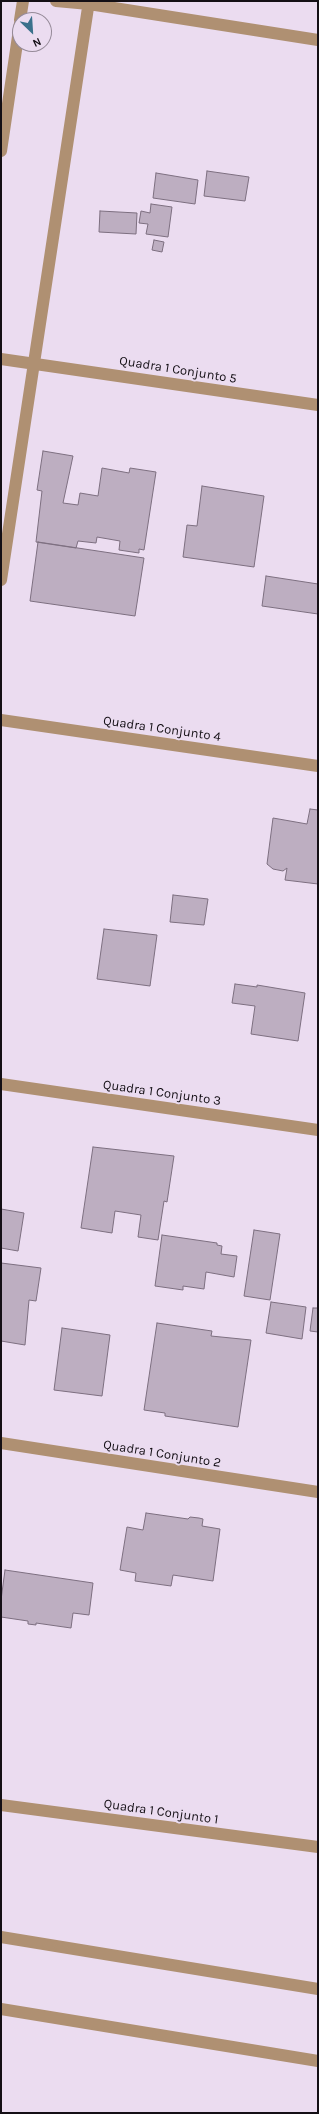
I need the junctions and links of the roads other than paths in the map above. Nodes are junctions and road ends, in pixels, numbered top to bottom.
1 (23, 1) edge
2 (56, 1) edge
3 (89, 3) edge
4 (21, 12) edge
5 (318, 40) edge
6 (16, 52) edge
7 (1, 150) edge
8 (1, 359) edge
9 (33, 362) junction
10 (318, 405) edge
11 (1, 580) edge
12 (1, 720) edge
13 (318, 766) edge
14 (1, 1084) edge
15 (318, 1130) edge
16 (1, 1443) edge
17 (318, 1492) edge
18 (1, 1805) edge
19 (318, 1847) edge
20 (1, 1937) edge
21 (318, 1989) edge
22 (1, 2009) edge
23 (318, 2061) edge

1 - 4 street
2 - 3 street
3 - 5 street
3 - 9 street
6 - 7 street
8 - 9 street, Quadra 1 Conjunto 5
9 - 10 street, Quadra 1 Conjunto 5
9 - 11 street
12 - 13 street, Quadra 1 Conjunto 4
14 - 15 street, Quadra 1 Conjunto 3
16 - 17 street, Quadra 1 Conjunto 2
18 - 19 street, Quadra 1 Conjunto 1
20 - 21 street
22 - 23 street

